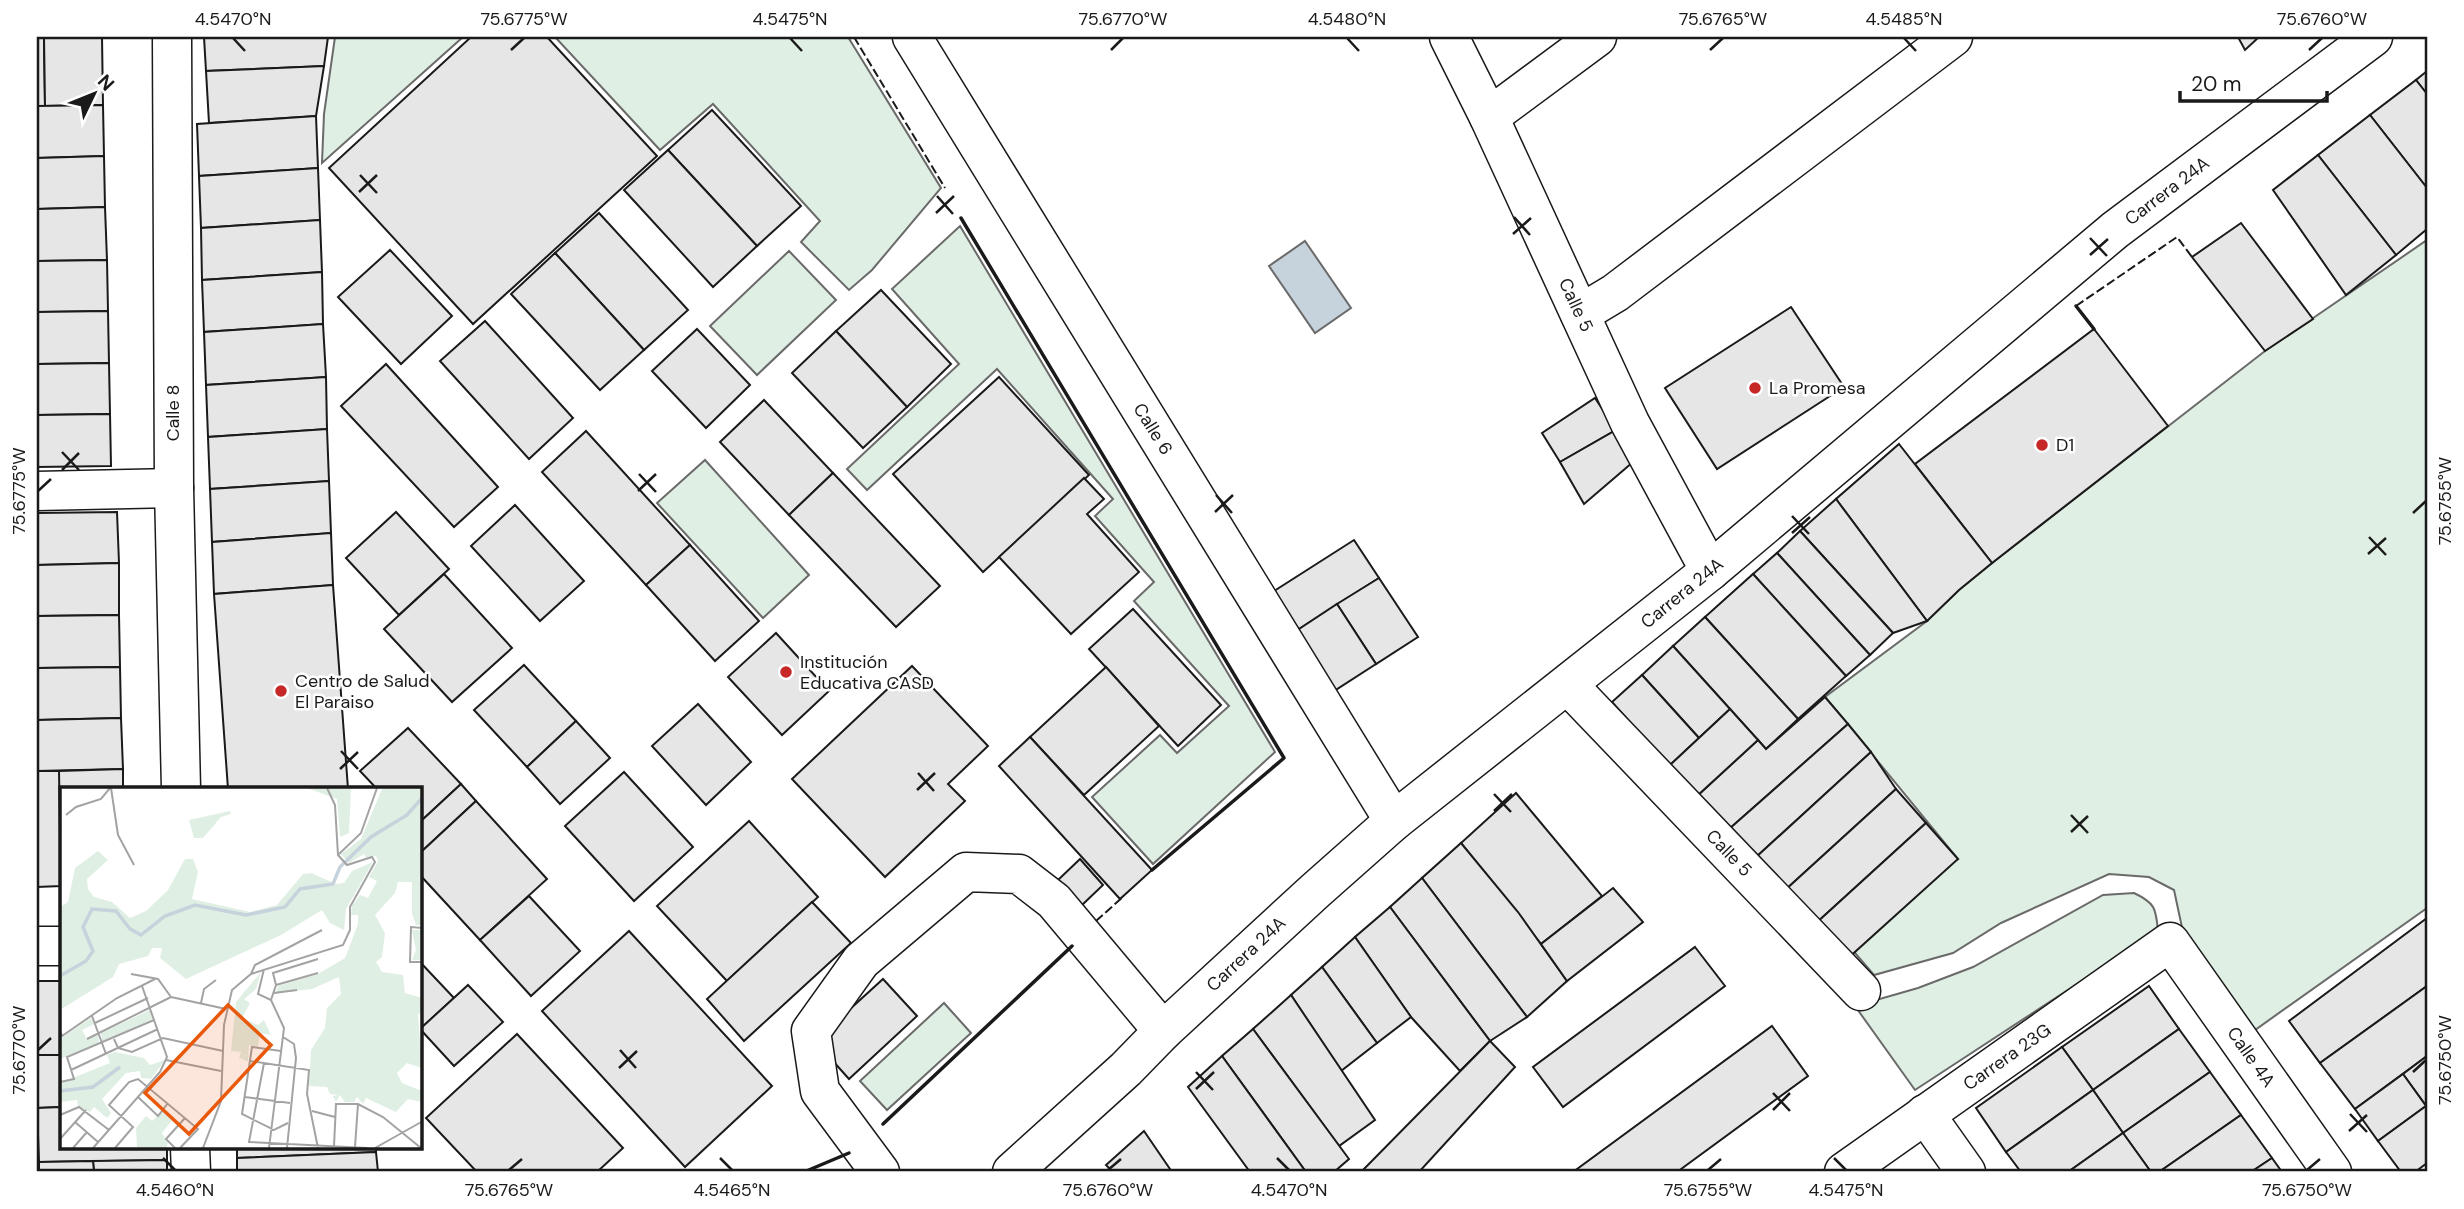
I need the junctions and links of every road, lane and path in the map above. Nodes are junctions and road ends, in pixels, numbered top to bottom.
1 (172, 37) edge
2 (912, 37) edge
3 (1449, 37) edge
4 (1597, 37) edge
5 (1953, 37) edge
6 (2373, 37) edge
7 (1489, 117) junction
8 (1580, 314) junction
9 (174, 488) junction
10 (37, 491) edge
11 (1710, 571) junction
12 (1568, 685) junction
13 (181, 787) edge
14 (1394, 821) junction
15 (2170, 942) joint
16 (37, 946) edge
17 (60, 946) edge
18 (1861, 991) dead end
19 (1163, 1031) junction
20 (1925, 1114) junction
21 (190, 1150) edge
22 (191, 1172) edge
23 (880, 1172) edge
24 (1012, 1172) edge
25 (1844, 1172) edge
26 (1966, 1172) edge
27 (2332, 1172) edge

1 - 9 street, Calle 8
2 - 14 street, Calle 6
3 - 7 street, Calle 5
4 - 7 street
5 - 8 street
6 - 11 street, Carrera 24A
7 - 8 street, Calle 5
8 - 11 street, Calle 5
9 - 10 street
9 - 13 street, Calle 8
11 - 12 street, Carrera 24A
12 - 14 street, Carrera 24A
12 - 18 street, Calle 5
14 - 19 street, Carrera 24A
15 - 20 street, Carrera 23G
15 - 27 street, Calle 4A
16 - 17 street
19 - 23 street
19 - 24 street, Carrera 24A
20 - 25 street, Carrera 23G
20 - 26 street
21 - 22 street

